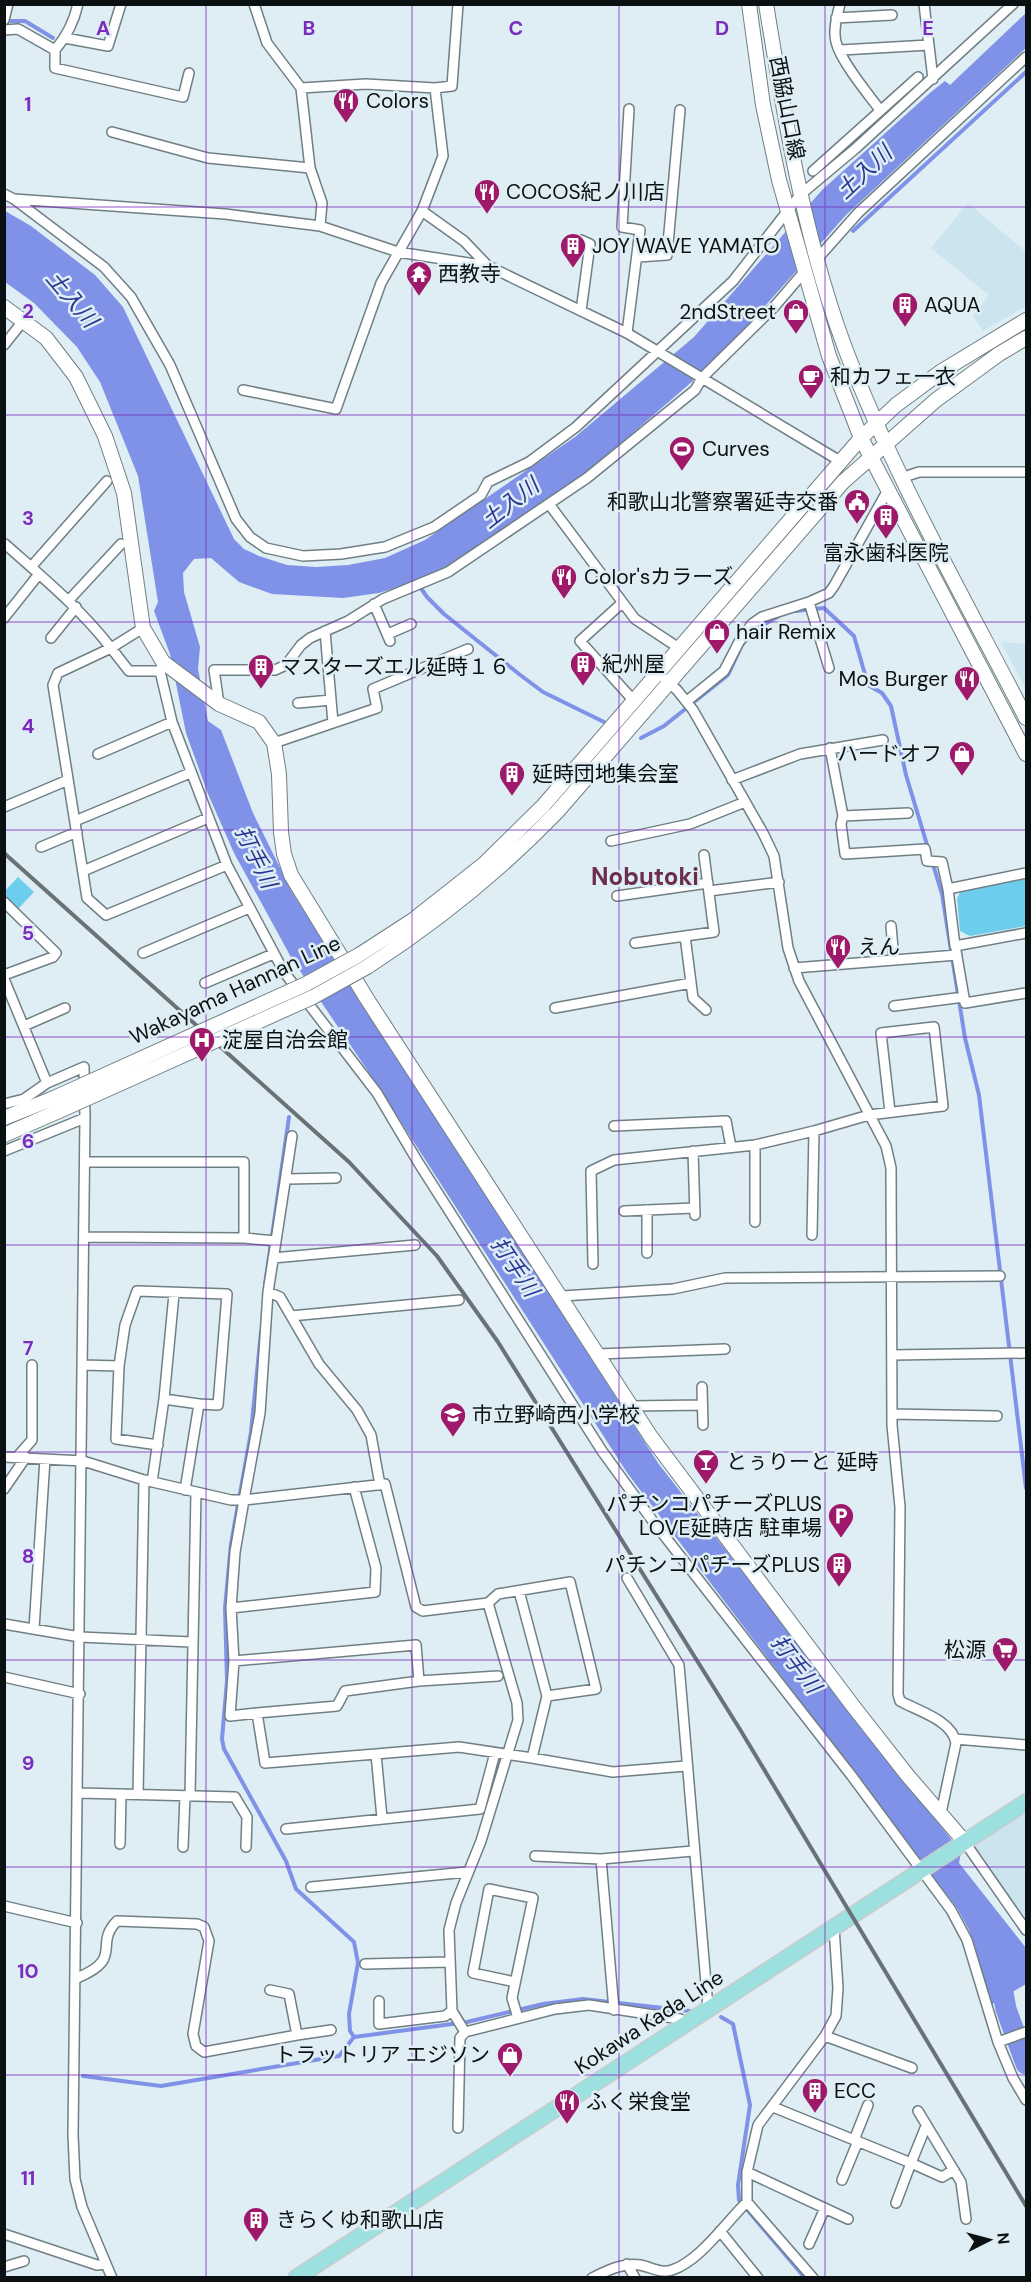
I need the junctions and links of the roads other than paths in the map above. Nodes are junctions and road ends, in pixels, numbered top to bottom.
1 (8, 4) edge
2 (78, 4) edge
3 (121, 4) edge
4 (254, 4) edge
5 (458, 4) edge
6 (749, 4) edge
7 (766, 4) edge
8 (840, 4) edge
9 (924, 4) edge
10 (1013, 4) edge
11 (892, 15) dead end
12 (836, 18) junction
13 (4, 20) edge
14 (4, 30) edge
15 (65, 38) junction
16 (929, 45) junction
17 (55, 50) junction
18 (841, 50) junction
19 (1026, 57) edge
20 (189, 73) dead end
21 (918, 77) dead end
22 (933, 79) junction
23 (301, 88) junction
24 (435, 88) junction
25 (630, 109) dead end
26 (680, 110) dead end
27 (880, 110) junction
28 (112, 132) dead end
29 (310, 168) junction
30 (813, 171) dead end
31 (4, 194) edge
32 (801, 198) junction
33 (14, 199) junction
34 (422, 211) junction
35 (788, 215) junction
36 (320, 226) junction
37 (581, 240) dead end
38 (398, 252) junction
39 (638, 257) junction
40 (818, 258) junction
41 (488, 266) junction
42 (804, 272) junction
43 (4, 307) edge
44 (581, 311) junction
45 (24, 320) junction
46 (1026, 320) edge
47 (627, 333) junction
48 (1026, 338) edge
49 (4, 345) edge
50 (661, 353) junction
51 (702, 378) junction
52 (243, 390) dead end
53 (876, 425) junction
54 (861, 438) junction
55 (884, 443) junction
56 (870, 456) junction
57 (840, 461) junction
58 (1026, 472) edge
59 (901, 478) junction
60 (107, 481) dead end
61 (888, 490) junction
62 (549, 504) junction
63 (121, 543) dead end
64 (4, 544) edge
65 (35, 571) junction
66 (622, 603) junction
67 (73, 604) junction
68 (374, 604) junction
69 (810, 606) junction
70 (4, 618) edge
71 (411, 624) dead end
72 (143, 628) junction
73 (325, 631) junction
74 (51, 638) dead end
75 (111, 648) junction
76 (679, 648) junction
77 (468, 649) dead end
78 (164, 667) junction
79 (829, 668) dead end
80 (663, 677) junction
81 (331, 700) junction
82 (634, 701) junction
83 (298, 703) dead end
84 (219, 704) junction
85 (690, 705) junction
86 (1026, 718) edge
87 (172, 722) junction
88 (333, 723) junction
89 (883, 740) dead end
90 (274, 743) junction
91 (830, 748) junction
92 (98, 754) dead end
93 (1026, 754) edge
94 (190, 773) junction
95 (68, 780) junction
96 (732, 780) junction
97 (745, 802) junction
98 (4, 807) edge
99 (909, 813) dead end
100 (843, 816) junction
101 (208, 818) junction
102 (75, 821) junction
103 (77, 832) junction
104 (611, 841) dead end
105 (41, 847) dead end
106 (704, 855) dead end
107 (227, 865) junction
108 (83, 871) junction
109 (1026, 873) edge
110 (779, 882) junction
111 (709, 887) junction
112 (948, 889) junction
113 (617, 896) dead end
114 (4, 902) edge
115 (249, 908) junction
116 (891, 926) dead end
117 (1026, 933) edge
118 (685, 936) junction
119 (635, 943) dead end
120 (143, 953) dead end
121 (954, 953) junction
122 (273, 954) junction
123 (894, 960) junction
124 (794, 968) junction
125 (4, 977) edge
126 (205, 983) dead end
127 (691, 983) junction
128 (1026, 993) edge
129 (960, 998) junction
130 (894, 1006) dead end
131 (65, 1008) dead end
132 (555, 1008) dead end
133 (706, 1010) dead end
134 (24, 1026) junction
135 (47, 1083) junction
136 (4, 1104) edge
137 (890, 1112) junction
138 (869, 1115) junction
139 (4, 1118) edge
140 (85, 1118) junction
141 (614, 1126) dead end
142 (814, 1131) junction
143 (4, 1135) edge
144 (292, 1136) dead end
145 (755, 1145) junction
146 (731, 1148) junction
147 (4, 1151) edge
148 (693, 1151) junction
149 (87, 1162) junction
150 (336, 1178) dead end
151 (287, 1179) junction
152 (647, 1210) junction
153 (624, 1211) dead end
154 (755, 1222) dead end
155 (812, 1235) dead end
156 (85, 1237) junction
157 (244, 1238) junction
158 (276, 1241) junction
159 (415, 1245) dead end
160 (647, 1252) dead end
161 (273, 1257) junction
162 (593, 1264) dead end
163 (893, 1275) junction
164 (1000, 1276) dead end
165 (268, 1292) junction
166 (174, 1294) junction
167 (562, 1296) junction
168 (459, 1300) dead end
169 (291, 1316) junction
170 (724, 1349) dead end
171 (1026, 1353) edge
172 (598, 1354) junction
173 (892, 1354) junction
174 (33, 1365) dead end
175 (82, 1365) junction
176 (119, 1366) junction
177 (702, 1387) dead end
178 (164, 1399) junction
179 (199, 1404) junction
180 (702, 1405) junction
181 (632, 1406) junction
182 (892, 1414) junction
183 (997, 1416) dead end
184 (703, 1425) dead end
185 (158, 1445) junction
186 (4, 1456) edge
187 (21, 1457) junction
188 (45, 1459) junction
189 (83, 1461) junction
190 (148, 1481) junction
191 (380, 1485) junction
192 (354, 1487) junction
193 (4, 1489) edge
194 (185, 1490) junction
195 (196, 1493) junction
196 (244, 1500) junction
197 (627, 1578) dead end
198 (519, 1591) junction
199 (489, 1603) junction
200 (231, 1608) junction
201 (4, 1624) edge
202 (34, 1629) junction
203 (80, 1637) junction
204 (140, 1642) junction
205 (191, 1642) junction
206 (234, 1661) junction
207 (498, 1676) dead end
208 (4, 1677) edge
209 (419, 1681) junction
210 (80, 1694) junction
211 (547, 1696) junction
212 (257, 1713) junction
213 (956, 1739) junction
214 (1026, 1745) edge
215 (495, 1753) junction
216 (376, 1754) junction
217 (506, 1754) junction
218 (532, 1758) junction
219 (687, 1766) junction
220 (79, 1793) junction
221 (121, 1794) junction
222 (138, 1794) junction
223 (187, 1796) junction
224 (1026, 1802) edge
225 (941, 1813) junction
226 (382, 1818) junction
227 (286, 1829) dead end
228 (961, 1843) junction
229 (120, 1844) dead end
230 (183, 1847) dead end
231 (246, 1847) dead end
232 (693, 1851) junction
233 (535, 1856) dead end
234 (601, 1859) junction
235 (924, 1868) junction
236 (467, 1872) junction
237 (311, 1887) dead end
238 (4, 1906) edge
239 (77, 1923) junction
240 (834, 1927) junction
241 (1026, 1930) edge
242 (449, 1962) junction
243 (365, 1964) dead end
244 (77, 1978) junction
245 (515, 1982) junction
246 (270, 1990) dead end
247 (379, 2001) dead end
248 (708, 2007) junction
249 (614, 2009) junction
250 (516, 2013) junction
251 (454, 2014) junction
252 (684, 2023) junction
253 (331, 2030) dead end
254 (464, 2030) junction
255 (1026, 2032) edge
256 (297, 2035) junction
257 (825, 2036) junction
258 (1001, 2040) junction
259 (912, 2068) dead end
260 (1026, 2100) edge
261 (868, 2105) dead end
262 (773, 2107) junction
263 (918, 2111) dead end
264 (926, 2126) junction
265 (458, 2128) dead end
266 (856, 2141) junction
267 (911, 2163) junction
268 (954, 2170) junction
269 (747, 2172) junction
270 (842, 2180) dead end
271 (896, 2203) dead end
272 (743, 2206) junction
273 (825, 2208) junction
274 (848, 2219) dead end
275 (966, 2219) dead end
276 (720, 2231) junction
277 (4, 2234) edge
278 (809, 2244) dead end
279 (24, 2261) dead end
280 (106, 2264) junction
281 (627, 2264) junction
282 (4, 2267) edge
283 (112, 2277) edge
284 (296, 2277) edge
285 (592, 2277) edge
286 (635, 2277) edge
287 (758, 2277) edge
288 (813, 2277) edge

1 - 13 street
2 - 15 street
3 - 15 street
4 - 23 street
5 - 24 street
6 - 35 street, 西脇山口線
7 - 32 street, 西脇山口線
8 - 12 street
9 - 16 street
10 - 22 street
11 - 12 street
12 - 18 street
14 - 17 street
15 - 17 street
16 - 18 street
16 - 22 street
17 - 20 street
18 - 27 street
19 - 40 street
21 - 27 street
22 - 32 street
23 - 24 street
23 - 29 street
24 - 34 street
25 - 39 street
26 - 39 street
27 - 30 street
28 - 29 street
29 - 36 street
31 - 33 street
32 - 35 street
32 - 40 street, 西脇山口線
33 - 36 street
33 - 50 street
34 - 38 street
34 - 41 street
35 - 42 street, 西脇山口線
35 - 50 street
36 - 38 street
37 - 44 street
38 - 41 street
38 - 52 street
39 - 47 street
40 - 53 street, 西脇山口線
41 - 44 street
42 - 51 street
42 - 54 street, 西脇山口線
43 - 45 street
44 - 47 street
45 - 49 street
45 - 72 street
46 - 53 street, Wakayama Hannan Line
47 - 50 street
48 - 55 street, Wakayama Hannan Line
50 - 51 street
51 - 57 street
51 - 62 street
53 - 54 street, Wakayama Hannan Line
53 - 55 street, 西脇山口線
54 - 56 street, 西脇山口線
54 - 57 street, Wakayama Hannan Line
55 - 56 street, Wakayama Hannan Line
55 - 59 street, 西脇山口線
56 - 61 street, 西脇山口線
56 - 80 street, Wakayama Hannan Line
57 - 76 street, Wakayama Hannan Line
58 - 59 street
59 - 86 street, 西脇山口線
60 - 65 street
61 - 69 street
61 - 93 street, 西脇山口線
62 - 66 street
62 - 68 street
63 - 67 street
64 - 65 street
65 - 67 street
65 - 70 street
66 - 76 street
66 - 82 street
67 - 74 street
67 - 75 street
68 - 71 street
68 - 73 street
69 - 79 street
69 - 85 street
72 - 75 street
72 - 78 street
73 - 81 street
73 - 84 street
75 - 78 street
75 - 95 street
76 - 80 street, Wakayama Hannan Line
77 - 88 street
78 - 84 street
78 - 87 street
80 - 82 street, Wakayama Hannan Line
80 - 85 street
80 - 143 street, Wakayama Hannan Line, bridge
81 - 83 street
81 - 88 street
82 - 139 street, Wakayama Hannan Line, bridge
84 - 90 street
85 - 96 street
87 - 92 street
87 - 94 street
88 - 90 street
89 - 91 street
90 - 167 street
91 - 96 street
91 - 100 street
94 - 101 street
94 - 102 street
95 - 98 street
95 - 102 street
96 - 97 street
97 - 104 street
97 - 110 street
99 - 100 street
100 - 112 street
101 - 107 street
101 - 108 street
102 - 103 street
103 - 105 street
103 - 108 street
106 - 111 street
107 - 108 street
107 - 115 street
109 - 112 street
110 - 111 street
110 - 124 street
111 - 113 street
111 - 118 street
112 - 121 street
114 - 125 street
115 - 120 street
115 - 122 street
116 - 123 street
117 - 121 street
118 - 119 street
118 - 127 street
121 - 123 street
121 - 129 street
122 - 126 street
122 - 235 street
123 - 124 street
124 - 138 street
125 - 134 street
127 - 132 street
127 - 133 street
128 - 129 street
129 - 130 street
131 - 134 street
134 - 135 street
135 - 136 street
135 - 140 street
137 - 137 street
137 - 138 street
138 - 142 street
138 - 163 street
140 - 147 street
140 - 149 street
141 - 146 street
142 - 145 street
142 - 155 street
144 - 151 street
145 - 146 street
145 - 154 street
146 - 148 street
148 - 152 street
148 - 162 street
149 - 156 street
149 - 157 street
150 - 151 street
151 - 158 street
152 - 153 street
152 - 160 street
156 - 157 street
156 - 175 street
157 - 158 street
158 - 161 street
159 - 161 street
161 - 165 street
163 - 164 street
163 - 167 street
163 - 173 street
165 - 169 street
165 - 196 street
166 - 176 street
166 - 178 street
166 - 179 street
167 - 172 street
168 - 169 street
169 - 191 street
170 - 172 street
171 - 173 street
172 - 181 street
173 - 182 street
174 - 187 street
175 - 176 street
175 - 189 street
176 - 185 street
177 - 180 street
178 - 179 street
178 - 185 street
179 - 194 street
180 - 181 street
180 - 184 street
181 - 225 street
182 - 183 street
182 - 213 street
185 - 190 street
186 - 187 street
187 - 188 street
187 - 193 street
188 - 189 street
188 - 202 street
189 - 190 street
189 - 203 street
190 - 194 street
190 - 204 street
191 - 192 street
191 - 199 street
192 - 196 street
192 - 200 street
194 - 195 street
195 - 196 street
195 - 205 street
196 - 200 street
197 - 219 street
198 - 199 street
198 - 211 street
198 - 211 street
199 - 217 street
200 - 206 street
201 - 202 street
202 - 203 street
203 - 204 street
203 - 210 street
204 - 205 street
204 - 222 street
205 - 223 street
206 - 209 street
206 - 212 street
207 - 209 street
208 - 210 street
209 - 212 street
210 - 220 street
211 - 218 street
212 - 216 street
213 - 214 street
213 - 225 street
215 - 216 street
215 - 217 street
215 - 226 street
216 - 226 street
217 - 218 street
217 - 236 street
218 - 219 street
219 - 232 street
220 - 221 street
220 - 239 street
221 - 222 street
221 - 229 street
222 - 223 street
223 - 230 street
223 - 231 street
224 - 228 main road, Kokawa Kada Line
225 - 228 street
226 - 227 street
228 - 235 main road, Kokawa Kada Line
228 - 241 street
232 - 234 street
232 - 248 street
233 - 234 street
234 - 249 street
235 - 240 main road, Kokawa Kada Line
235 - 258 street
236 - 237 street
236 - 242 street
238 - 239 street
239 - 244 street
240 - 248 main road, Kokawa Kada Line
240 - 257 street
242 - 243 street
242 - 251 street
244 - 256 street
244 - 280 street
245 - 245 street
245 - 250 street
246 - 256 street
247 - 251 street
248 - 252 main road, Kokawa Kada Line
249 - 250 street
249 - 252 street
250 - 254 street
251 - 254 street
252 - 284 main road, Kokawa Kada Line
253 - 256 street
254 - 265 street
255 - 258 street
257 - 259 street
257 - 262 street
258 - 260 street
261 - 266 street
262 - 266 street
262 - 269 street
263 - 264 street
264 - 267 street
264 - 268 street
266 - 267 street
266 - 270 street
267 - 268 street
267 - 271 street
268 - 275 street
269 - 272 street
269 - 273 street
272 - 276 street
272 - 288 street
273 - 274 street
273 - 278 street
276 - 281 street
276 - 287 street
277 - 280 street
279 - 282 street
280 - 283 street
281 - 285 street
281 - 286 street

